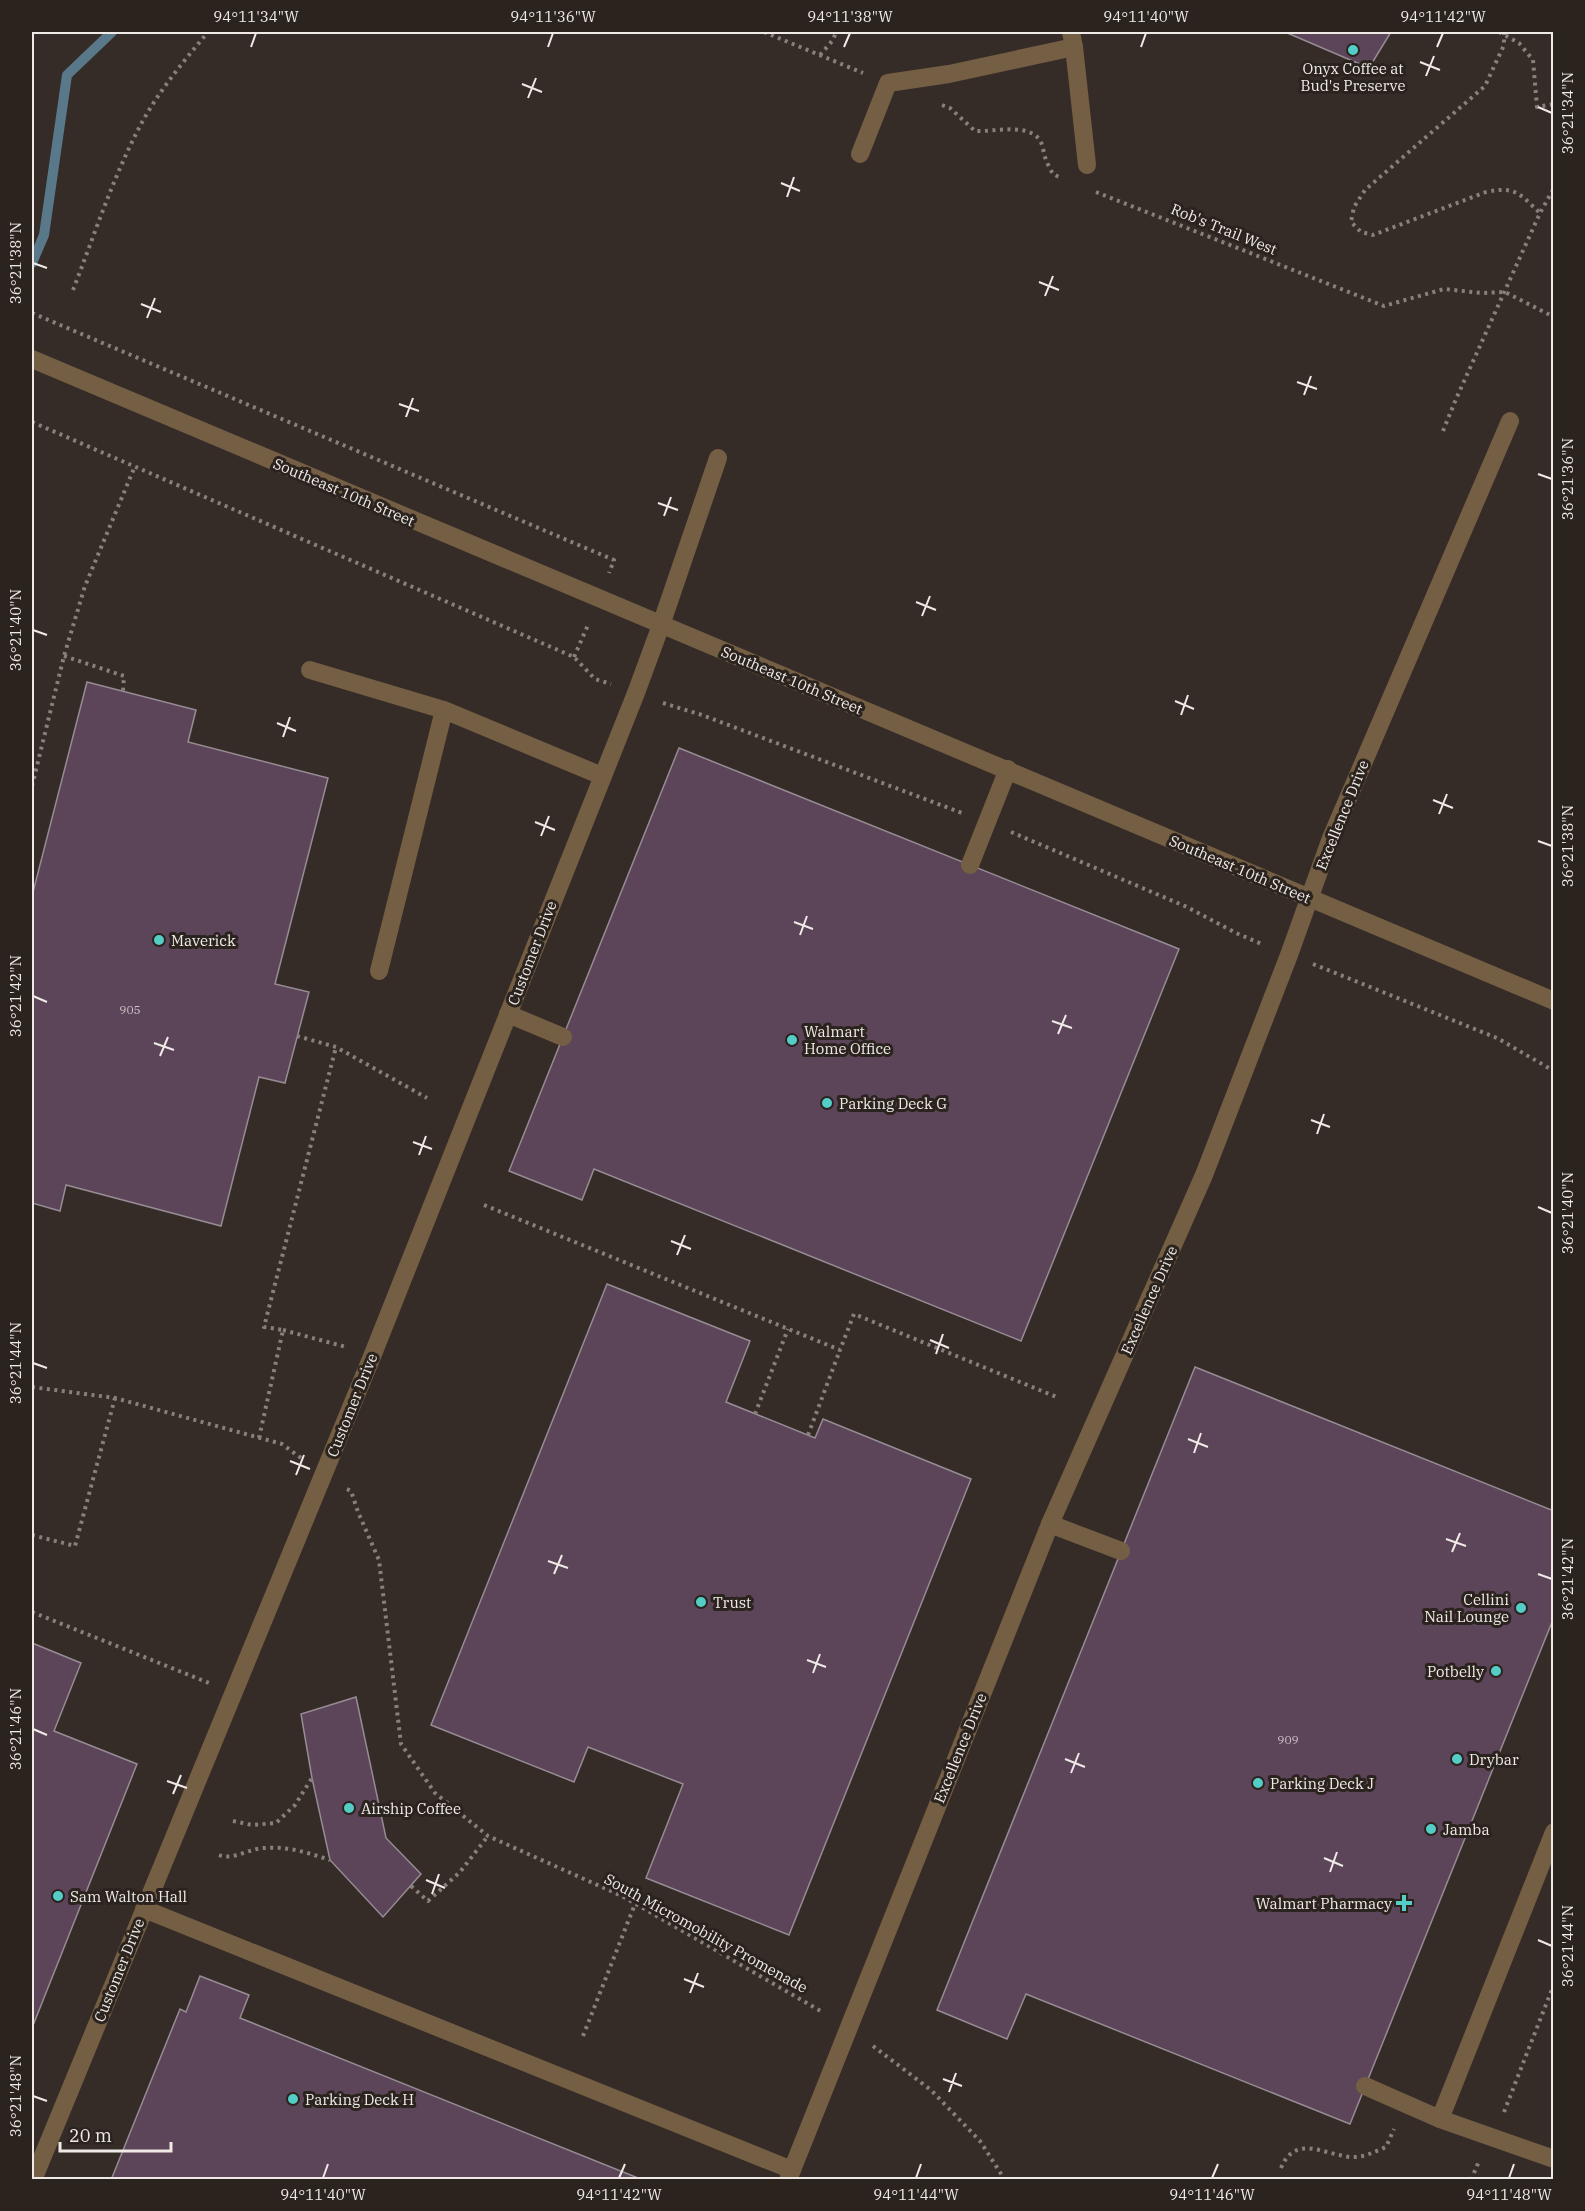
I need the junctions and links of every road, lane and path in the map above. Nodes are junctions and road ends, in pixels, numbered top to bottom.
1 (208, 32) edge
2 (764, 32) edge
3 (836, 32) edge
4 (1499, 32) edge
5 (1504, 33) edge
6 (1072, 39) edge
7 (820, 55) junction
8 (866, 75) dead end
9 (939, 104) dead end
10 (1554, 104) edge
11 (860, 154) dead end
12 (1087, 165) dead end
13 (1071, 182) dead end
14 (1554, 188) edge
15 (1089, 189) dead end
16 (1540, 213) junction
17 (73, 290) dead end
18 (1505, 292) junction
19 (32, 313) edge
20 (1554, 317) edge
21 (32, 359) edge
22 (1510, 421) dead end
23 (32, 422) edge
24 (1443, 431) dead end
25 (718, 458) dead end
26 (135, 466) junction
27 (608, 575) dead end
28 (661, 625) junction
29 (64, 656) junction
30 (310, 670) dead end
31 (610, 684) dead end
32 (123, 691) dead end
33 (444, 710) junction
34 (1008, 769) junction
35 (602, 776) junction
36 (32, 786) edge
37 (969, 865) dead end
38 (1310, 899) junction
39 (379, 971) dead end
40 (1335, 972) dead end
41 (1554, 1001) edge
42 (508, 1014) junction
43 (297, 1036) dead end
44 (563, 1037) dead end
45 (336, 1047) junction
46 (1554, 1071) edge
47 (427, 1098) dead end
48 (483, 1205) dead end
49 (788, 1329) junction
50 (283, 1330) junction
51 (840, 1350) junction
52 (373, 1354) junction
53 (32, 1387) edge
54 (115, 1398) junction
55 (1059, 1398) dead end
56 (755, 1414) dead end
57 (808, 1435) dead end
58 (259, 1438) junction
59 (324, 1474) junction
60 (1050, 1524) junction
61 (32, 1535) edge
62 (1121, 1551) dead end
63 (32, 1612) edge
64 (234, 1693) junction
65 (312, 1778) dead end
66 (232, 1821) dead end
67 (1554, 1832) edge
68 (488, 1836) junction
69 (219, 1855) dead end
70 (330, 1860) dead end
71 (411, 1886) dead end
72 (635, 1904) junction
73 (144, 1909) junction
74 (1554, 1984) edge
75 (848, 2027) junction
76 (583, 2036) dead end
77 (1365, 2086) dead end
78 (1404, 2103) junction
79 (1503, 2114) dead end
80 (1440, 2119) junction
81 (1554, 2159) edge
82 (1480, 2160) dead end
83 (792, 2169) edge
84 (1281, 2169) dead end
85 (33, 2180) edge
86 (1005, 2180) edge
87 (1471, 2180) edge

1 - 17 path
2 - 7 path
3 - 7 path
4 - 5 path
5 - 10 path
5 - 16 path
6 - 11 street
6 - 12 street
7 - 8 path
9 - 13 path
14 - 16 path
15 - 18 path, Rob's Trail West
16 - 18 path
18 - 20 path, Rob's Trail West
18 - 24 path
19 - 27 path
21 - 28 street, Southeast 10th Street
22 - 38 street, Excellence Drive
23 - 26 path
25 - 28 street, Customer Drive
26 - 29 path
26 - 31 path
28 - 34 street, Southeast 10th Street
28 - 35 street, Customer Drive
29 - 32 path
29 - 36 path
30 - 33 street
33 - 35 street
33 - 39 street
34 - 37 street
34 - 38 street, Southeast 10th Street
35 - 42 street, Customer Drive
38 - 41 street, Southeast 10th Street
38 - 60 street, Excellence Drive
40 - 46 path
42 - 44 street
42 - 52 street, Customer Drive
43 - 45 path
45 - 47 path
45 - 50 path
48 - 49 path
49 - 51 path
49 - 56 path
50 - 52 path
50 - 58 path
51 - 55 path
51 - 57 path
52 - 59 street, Customer Drive
53 - 54 path, South Micromobility Promenade
54 - 58 path, South Micromobility Promenade
54 - 61 path
58 - 59 path, South Micromobility Promenade
59 - 64 street, Customer Drive
59 - 68 path, South Micromobility Promenade
60 - 62 street
60 - 75 street, Excellence Drive
63 - 64 path
64 - 73 street, Customer Drive
65 - 66 path
67 - 80 street
68 - 71 path
68 - 72 path, South Micromobility Promenade
69 - 70 path
72 - 75 path, South Micromobility Promenade
72 - 76 path
73 - 83 street
73 - 85 street, Customer Drive
74 - 79 path
75 - 83 street, Excellence Drive
75 - 86 path, South Micromobility Promenade
77 - 78 street
78 - 80 street
78 - 84 path
80 - 81 street
82 - 87 path

